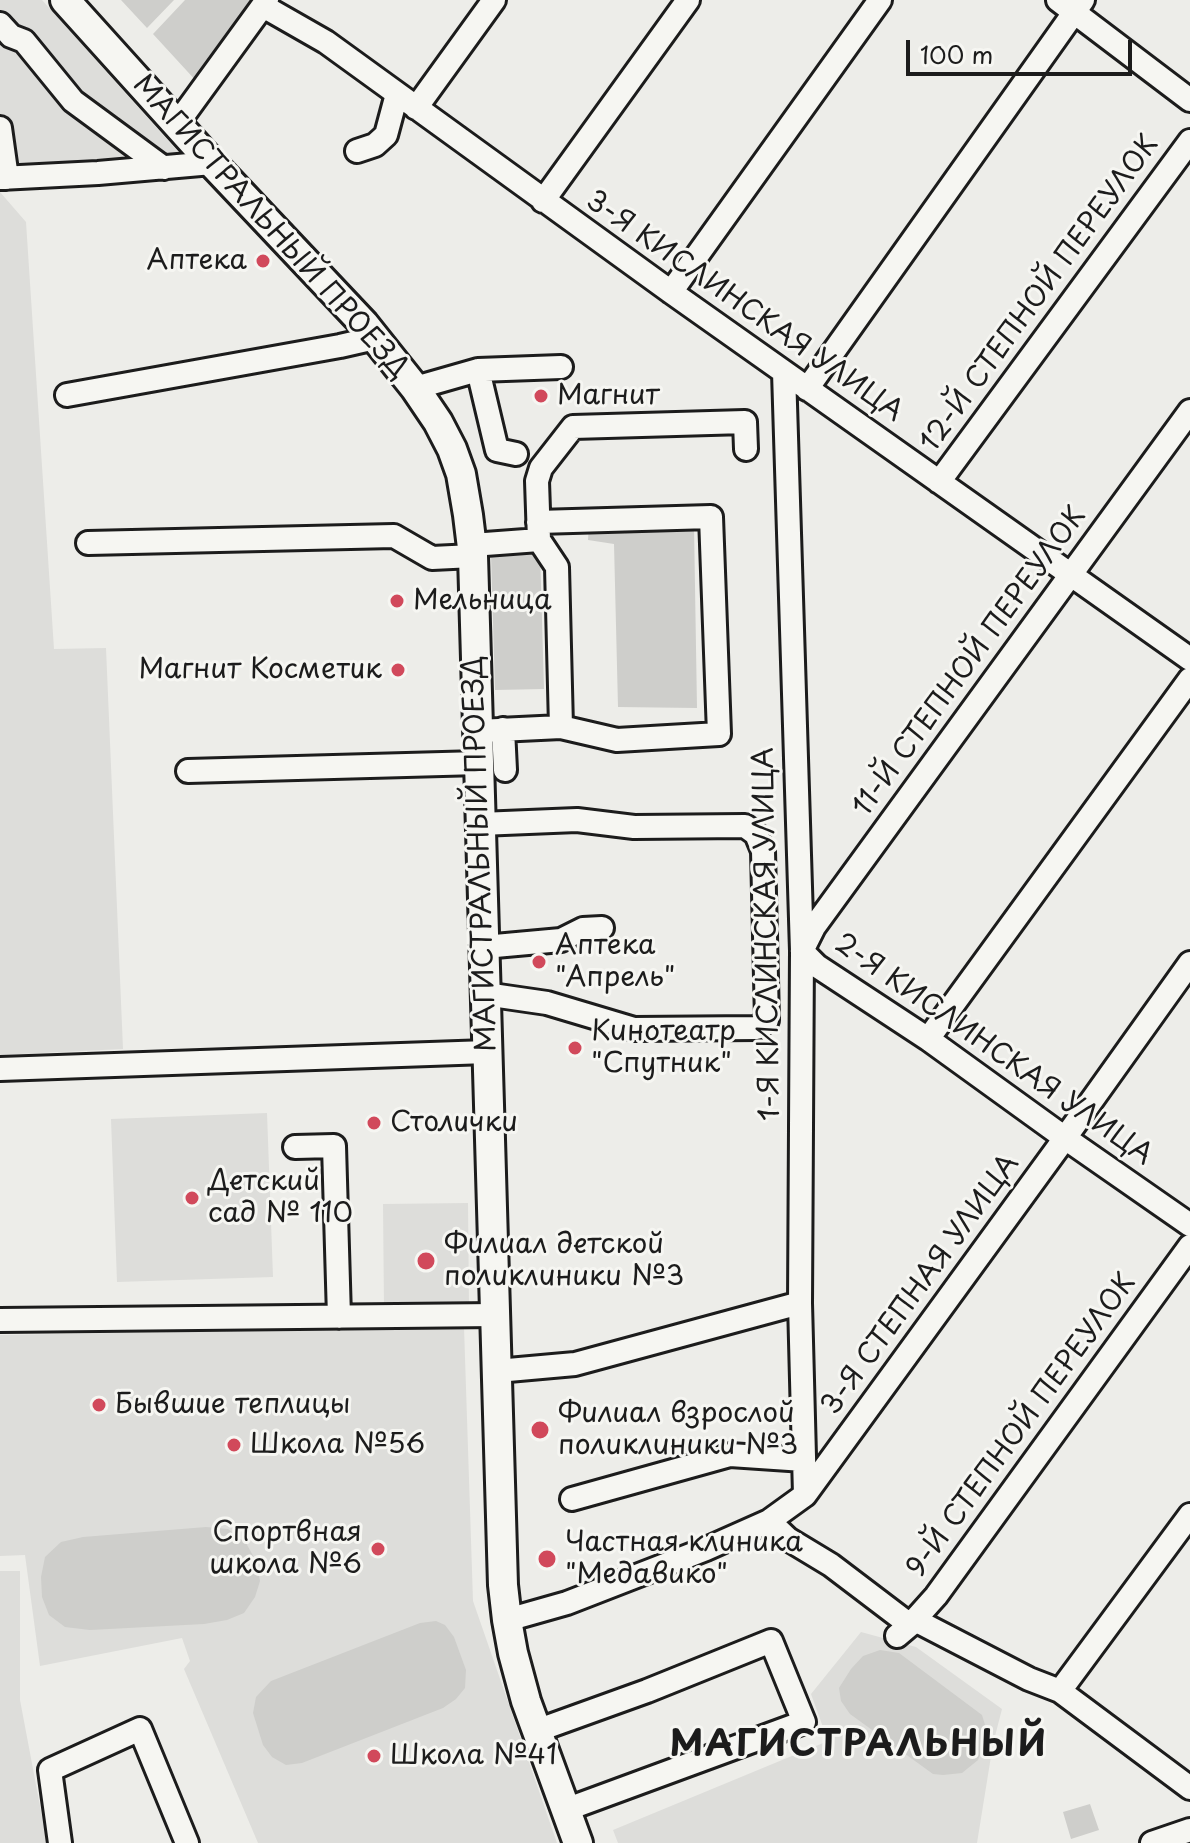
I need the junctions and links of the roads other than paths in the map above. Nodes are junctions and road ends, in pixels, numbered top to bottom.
1 (494, 0) edge
2 (688, 0) edge
3 (880, 0) edge
4 (73, 3) edge
5 (265, 3) edge
6 (1072, 4) edge
7 (0, 24) edge
8 (397, 94) junction
9 (1190, 100) edge
10 (416, 108) junction
11 (177, 124) junction
12 (0, 128) edge
13 (1190, 141) edge
14 (357, 151) dead end
15 (212, 163) junction
16 (164, 168) junction
17 (3, 178) edge
18 (543, 201) junction
19 (671, 292) junction
20 (375, 338) junction
21 (561, 367) dead end
22 (478, 370) junction
23 (784, 372) junction
24 (415, 388) junction
25 (807, 389) junction
26 (67, 395) dead end
27 (1190, 411) edge
28 (746, 449) dead end
29 (516, 454) dead end
30 (939, 482) junction
31 (539, 531) junction
32 (88, 543) dead end
33 (472, 550) junction
34 (1071, 575) junction
35 (1190, 659) edge
36 (1190, 679) edge
37 (561, 727) junction
38 (490, 730) junction
39 (492, 766) junction
40 (188, 771) dead end
41 (480, 824) junction
42 (602, 928) dead end
43 (484, 947) junction
44 (802, 951) junction
45 (1190, 963) edge
46 (485, 994) junction
47 (928, 1039) junction
48 (487, 1052) junction
49 (0, 1069) edge
50 (1065, 1138) junction
51 (295, 1147) dead end
52 (1190, 1225) edge
53 (1190, 1246) edge
54 (800, 1303) junction
55 (496, 1315) junction
56 (339, 1317) junction
57 (0, 1320) edge
58 (497, 1371) junction
59 (804, 1460) junction
60 (805, 1495) junction
61 (572, 1499) dead end
62 (1190, 1515) edge
63 (769, 1521) junction
64 (507, 1620) junction
65 (907, 1627) junction
66 (1060, 1691) junction
67 (536, 1731) junction
68 (1190, 1787) edge
69 (565, 1810) junction
70 (1190, 1830) edge
71 (60, 1843) edge
72 (187, 1843) edge
73 (578, 1843) edge
74 (1152, 1843) edge

1 - 10 street
2 - 18 street
3 - 19 street
4 - 11 main road, МАГИСТРАЛЬНЫЙ ПРОЕЗД
5 - 8 street, 3-Я КИСЛИНСКАЯ УЛИЦА
5 - 11 street
6 - 9 street
6 - 25 street
7 - 16 street
8 - 10 street, 3-Я КИСЛИНСКАЯ УЛИЦА
8 - 14 street
10 - 18 street, 3-Я КИСЛИНСКАЯ УЛИЦА
11 - 15 main road, МАГИСТРАЛЬНЫЙ ПРОЕЗД
12 - 17 street
13 - 30 street, 12-Й СТЕПНОЙ ПЕРЕУЛОК
15 - 16 street
15 - 20 main road, МАГИСТРАЛЬНЫЙ ПРОЕЗД
16 - 17 street
18 - 19 street, 3-Я КИСЛИНСКАЯ УЛИЦА
19 - 23 street, 3-Я КИСЛИНСКАЯ УЛИЦА
20 - 24 main road, МАГИСТРАЛЬНЫЙ ПРОЕЗД
20 - 26 street
21 - 22 street
22 - 24 street
22 - 29 street
23 - 25 street, 3-Я КИСЛИНСКАЯ УЛИЦА
23 - 44 street, 1-Я КИСЛИНСКАЯ УЛИЦА
24 - 33 main road, МАГИСТРАЛЬНЫЙ ПРОЕЗД
25 - 30 street, 3-Я КИСЛИНСКАЯ УЛИЦА
27 - 34 street, 11-Й СТЕПНОЙ ПЕРЕУЛОК
28 - 31 street
30 - 34 street, 3-Я КИСЛИНСКАЯ УЛИЦА
31 - 33 street
31 - 37 street
31 - 37 street
32 - 33 street
33 - 38 main road, МАГИСТРАЛЬНЫЙ ПРОЕЗД
34 - 35 street, 3-Я КИСЛИНСКАЯ УЛИЦА
34 - 44 street, 11-Й СТЕПНОЙ ПЕРЕУЛОК
36 - 47 street
37 - 38 street
38 - 39 main road, МАГИСТРАЛЬНЫЙ ПРОЕЗД
39 - 40 street
39 - 41 main road, МАГИСТРАЛЬНЫЙ ПРОЕЗД
41 - 43 main road, МАГИСТРАЛЬНЫЙ ПРОЕЗД
41 - 46 street
42 - 43 street
43 - 46 main road, МАГИСТРАЛЬНЫЙ ПРОЕЗД
44 - 47 street, 2-Я КИСЛИНСКАЯ УЛИЦА
44 - 54 street, 1-Я КИСЛИНСКАЯ УЛИЦА
45 - 50 street, 3-Я СТЕПНАЯ УЛИЦА
46 - 48 main road, МАГИСТРАЛЬНЫЙ ПРОЕЗД
47 - 50 street, 2-Я КИСЛИНСКАЯ УЛИЦА
48 - 49 street
48 - 55 main road, МАГИСТРАЛЬНЫЙ ПРОЕЗД
50 - 52 street, 2-Я КИСЛИНСКАЯ УЛИЦА
50 - 60 street, 3-Я СТЕПНАЯ УЛИЦА
51 - 56 street
53 - 65 street, 9-Й СТЕПНОЙ ПЕРЕУЛОК
54 - 58 street
54 - 59 street, 1-Я КИСЛИНСКАЯ УЛИЦА
55 - 56 street
55 - 58 main road, МАГИСТРАЛЬНЫЙ ПРОЕЗД
56 - 57 street
58 - 64 main road, МАГИСТРАЛЬНЫЙ ПРОЕЗД
59 - 60 street, 1-Я КИСЛИНСКАЯ УЛИЦА
59 - 61 street
60 - 63 street, 3-Я СТЕПНАЯ УЛИЦА
62 - 66 street
63 - 64 street, 3-Я СТЕПНАЯ УЛИЦА
63 - 65 street
64 - 67 main road, МАГИСТРАЛЬНЫЙ ПРОЕЗД
65 - 66 street
66 - 68 street
67 - 69 main road, МАГИСТРАЛЬНЫЙ ПРОЕЗД
67 - 69 street
69 - 73 main road, МАГИСТРАЛЬНЫЙ ПРОЕЗД
70 - 74 street
71 - 72 street

